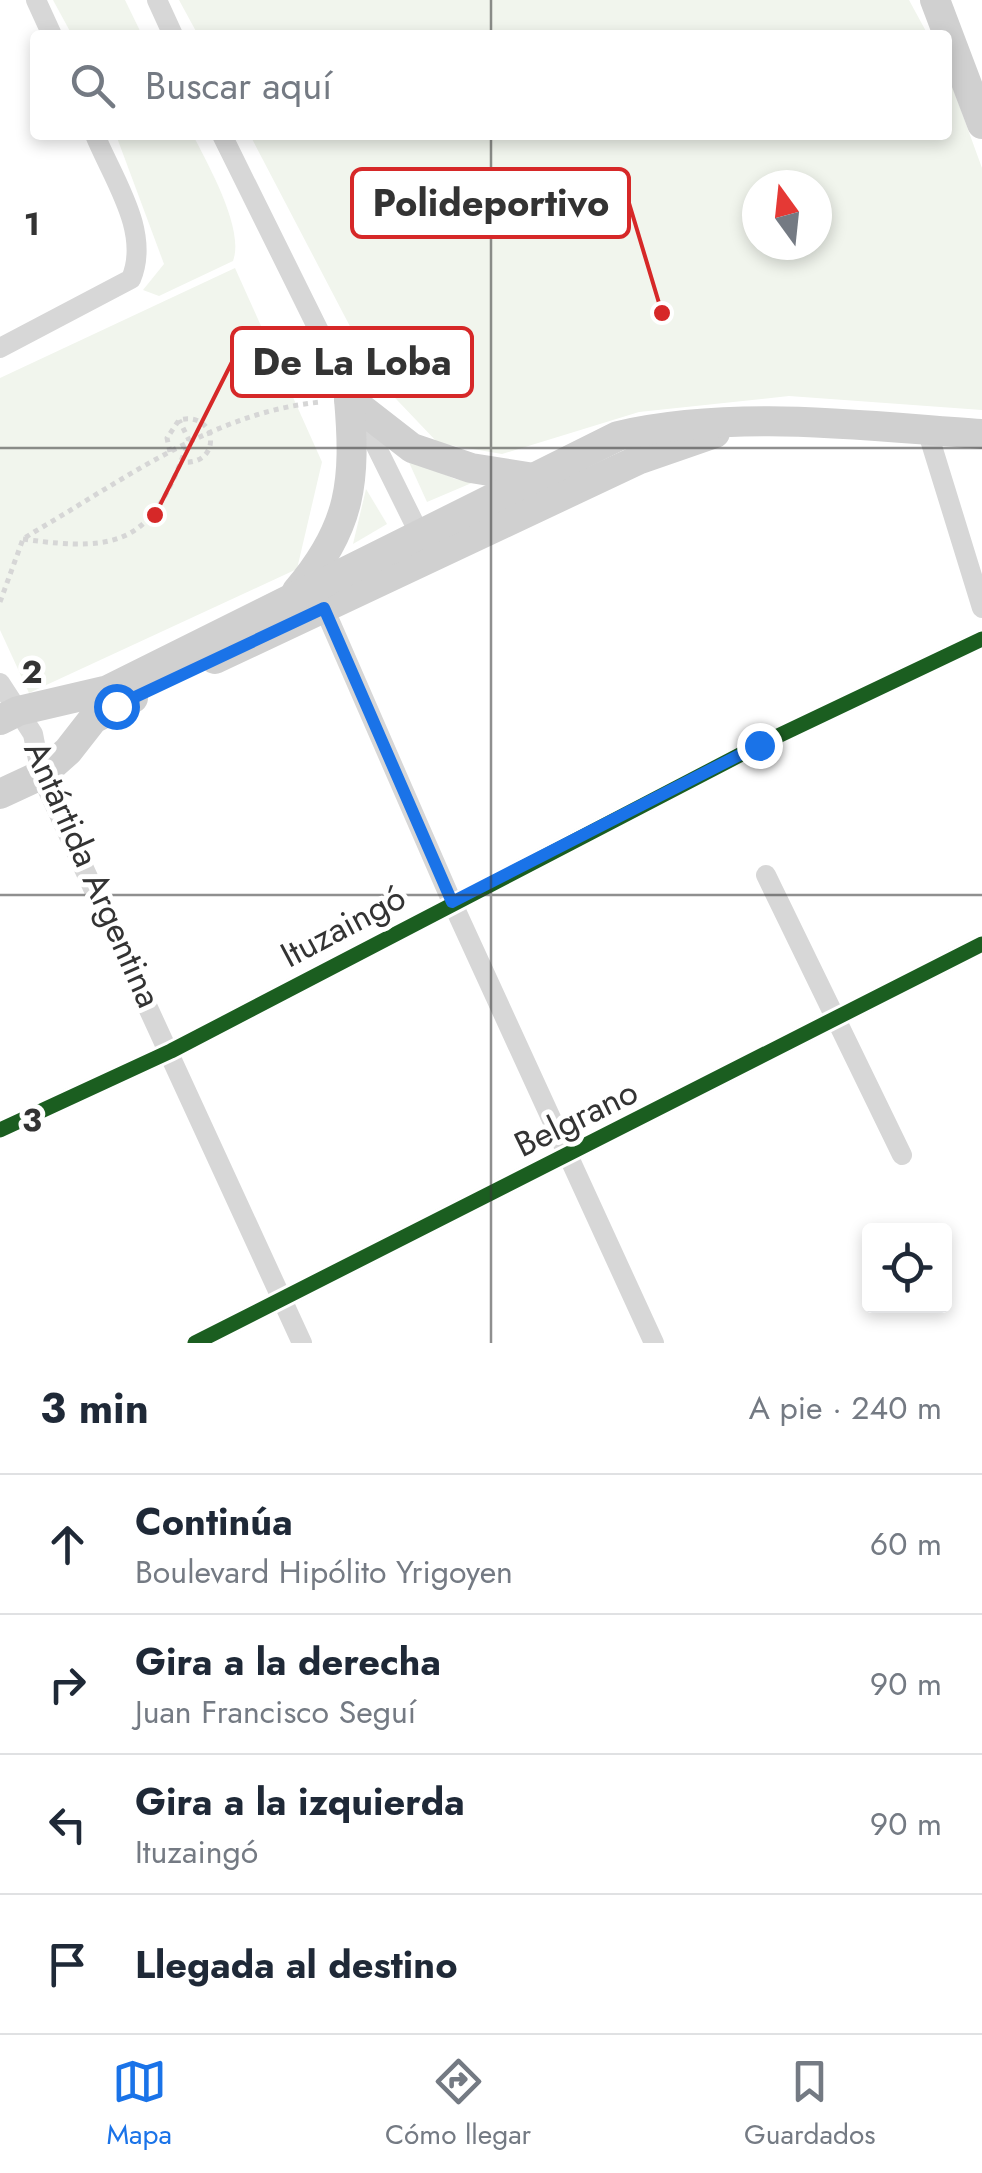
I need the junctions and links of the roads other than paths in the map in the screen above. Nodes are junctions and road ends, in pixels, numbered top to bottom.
1 (36, 0) edge
2 (156, 0) edge
3 (934, 0) edge
4 (50, 30) edge
5 (171, 30) edge
6 (946, 30) edge
7 (952, 46) edge
8 (982, 124) edge
9 (96, 140) edge
10 (224, 140) edge
11 (0, 348) edge
12 (349, 399) junction
13 (751, 423) junction
14 (928, 430) junction
15 (982, 434) edge
16 (534, 478) junction
17 (426, 546) junction
18 (289, 600) junction
19 (324, 608) junction
20 (982, 608) edge
21 (982, 639) edge
22 (0, 683) edge
23 (9, 715) edge
24 (41, 775) junction
25 (0, 794) edge
26 (766, 874) dead end
27 (452, 902) junction
28 (982, 944) edge
29 (836, 1022) junction
30 (172, 1051) junction
31 (0, 1130) edge
32 (902, 1155) dead end
33 (566, 1156) junction
34 (280, 1298) junction
35 (195, 1343) edge
36 (302, 1343) edge
37 (654, 1343) edge

1 - 4 street
2 - 5 street
3 - 6 main road
7 - 8 main road
9 - 11 street
10 - 12 street
12 - 16 main road
12 - 17 street
12 - 18 main road
13 - 14 main road
13 - 16 main road
13 - 17 main road
14 - 15 main road
14 - 20 street
16 - 17 main road
17 - 18 main road
17 - 19 main road
18 - 23 main road
19 - 24 main road
19 - 27 street
21 - 27 street, Ituzaingó
22 - 23 street, Antártida Argentina
23 - 24 street, Antártida Argentina
24 - 25 main road
24 - 30 street, Antártida Argentina
26 - 29 street
27 - 30 street, Ituzaingó
27 - 33 street
28 - 29 street, Belgrano
29 - 32 street
29 - 33 street, Belgrano
30 - 31 street, Ituzaingó
30 - 34 street, Antártida Argentina
33 - 34 street, Belgrano
33 - 37 street
34 - 35 street, Belgrano
34 - 36 street, Antártida Argentina

